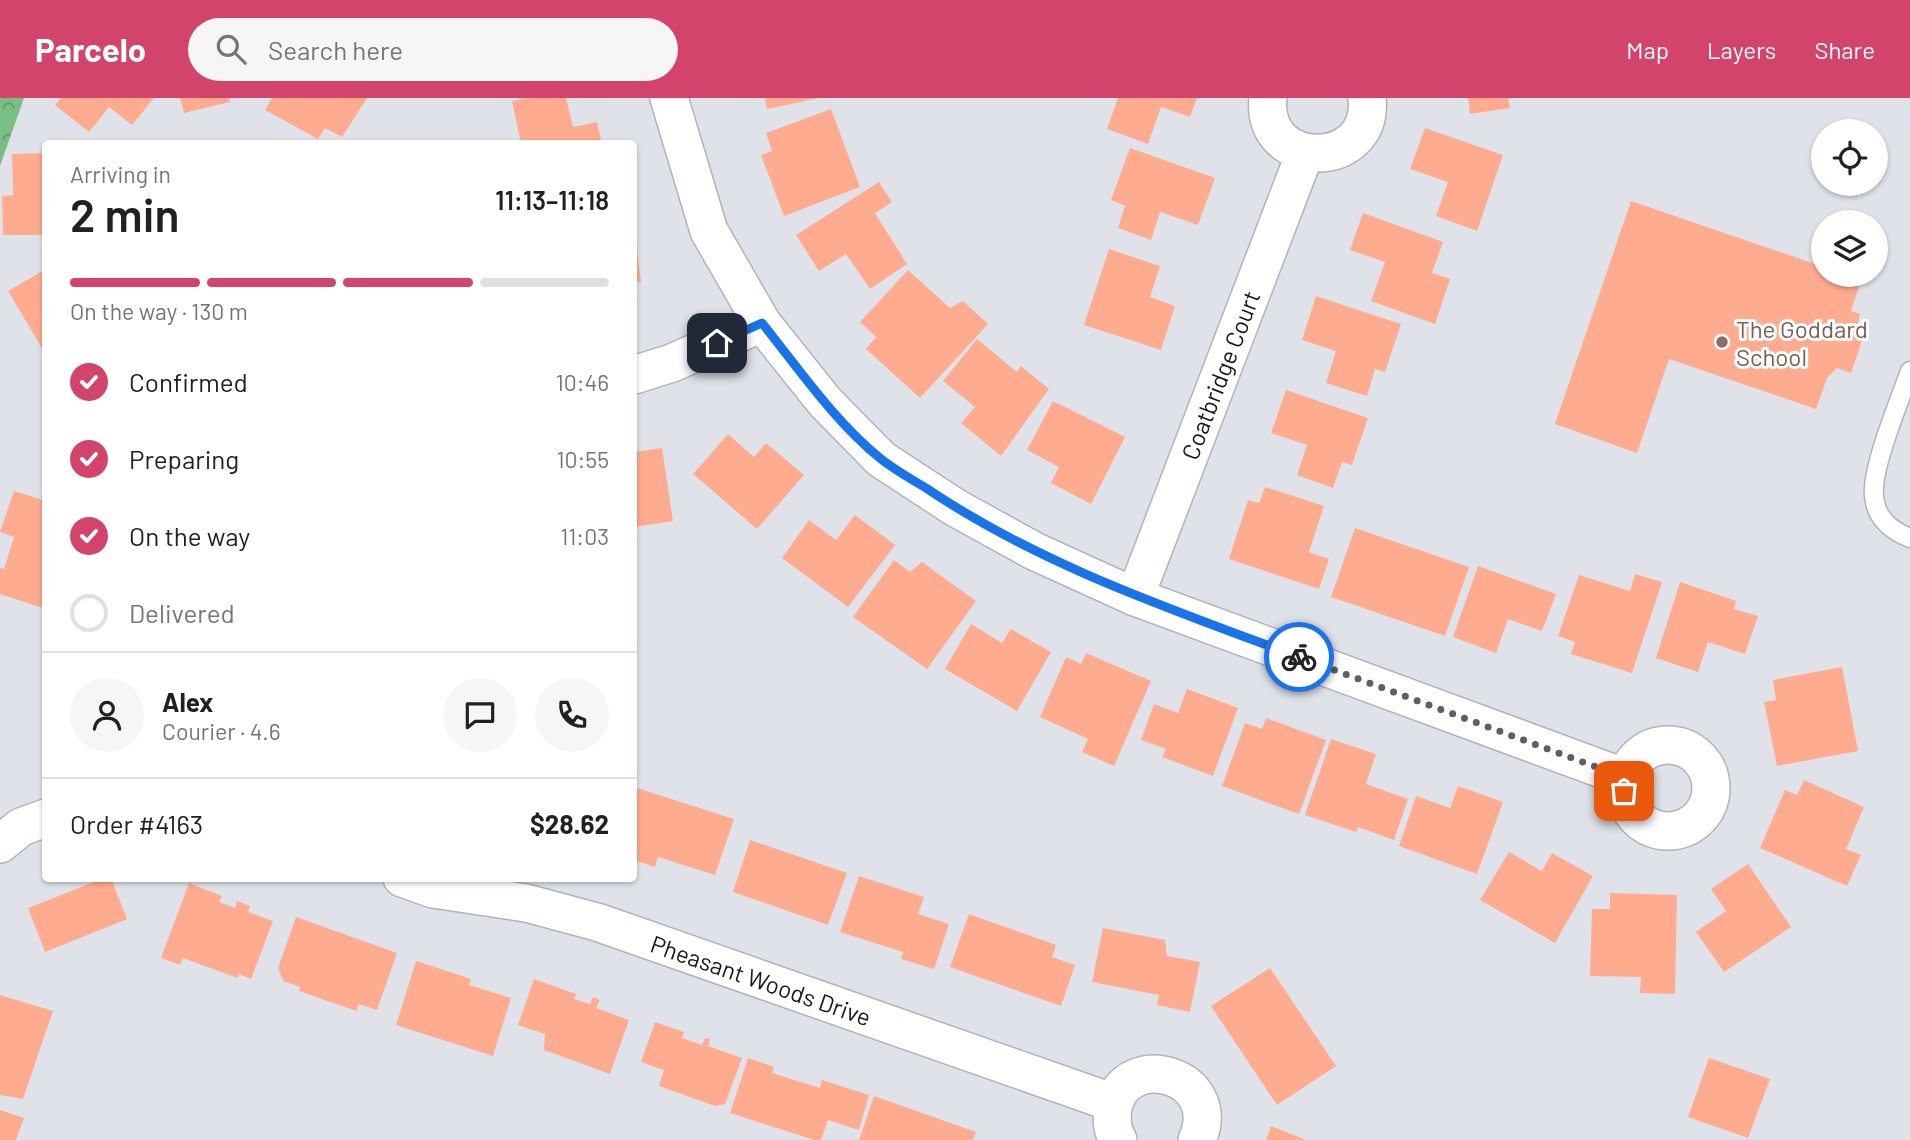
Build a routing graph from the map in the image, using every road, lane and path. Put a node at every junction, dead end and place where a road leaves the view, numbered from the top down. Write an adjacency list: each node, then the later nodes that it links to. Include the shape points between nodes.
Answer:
1 (669, 98): 5 (street, via 709,231)
2 (1268, 98): 4 (street, via 1271,124 1281,139)
3 (1367, 98): 4 (street, via 1366,119 1354,140 1323,154)
4 (1305, 153): 9 (street, Coatbridge Court)
5 (762, 323): 7 (street); 9 (street, via 825,401 881,459 1011,539)
6 (1910, 371): 8 (lane, via 1877,471 1874,495 1881,519)
7 (637, 374)
8 (1910, 538)
9 (1135, 597): 10 (street)
10 (1626, 778)
11 (42, 819): 12 (street, via 21,827)
12 (0, 844)
13 (413, 882): 14 (street, Pheasant Woods Drive, via 526,902 597,922)
14 (1114, 1103): 15 (street, via 1111,1119); 16 (street, via 1137,1078 1167,1075 1182,1081 1199,1101 1202,1116)
15 (1118, 1140)
16 (1197, 1140)

